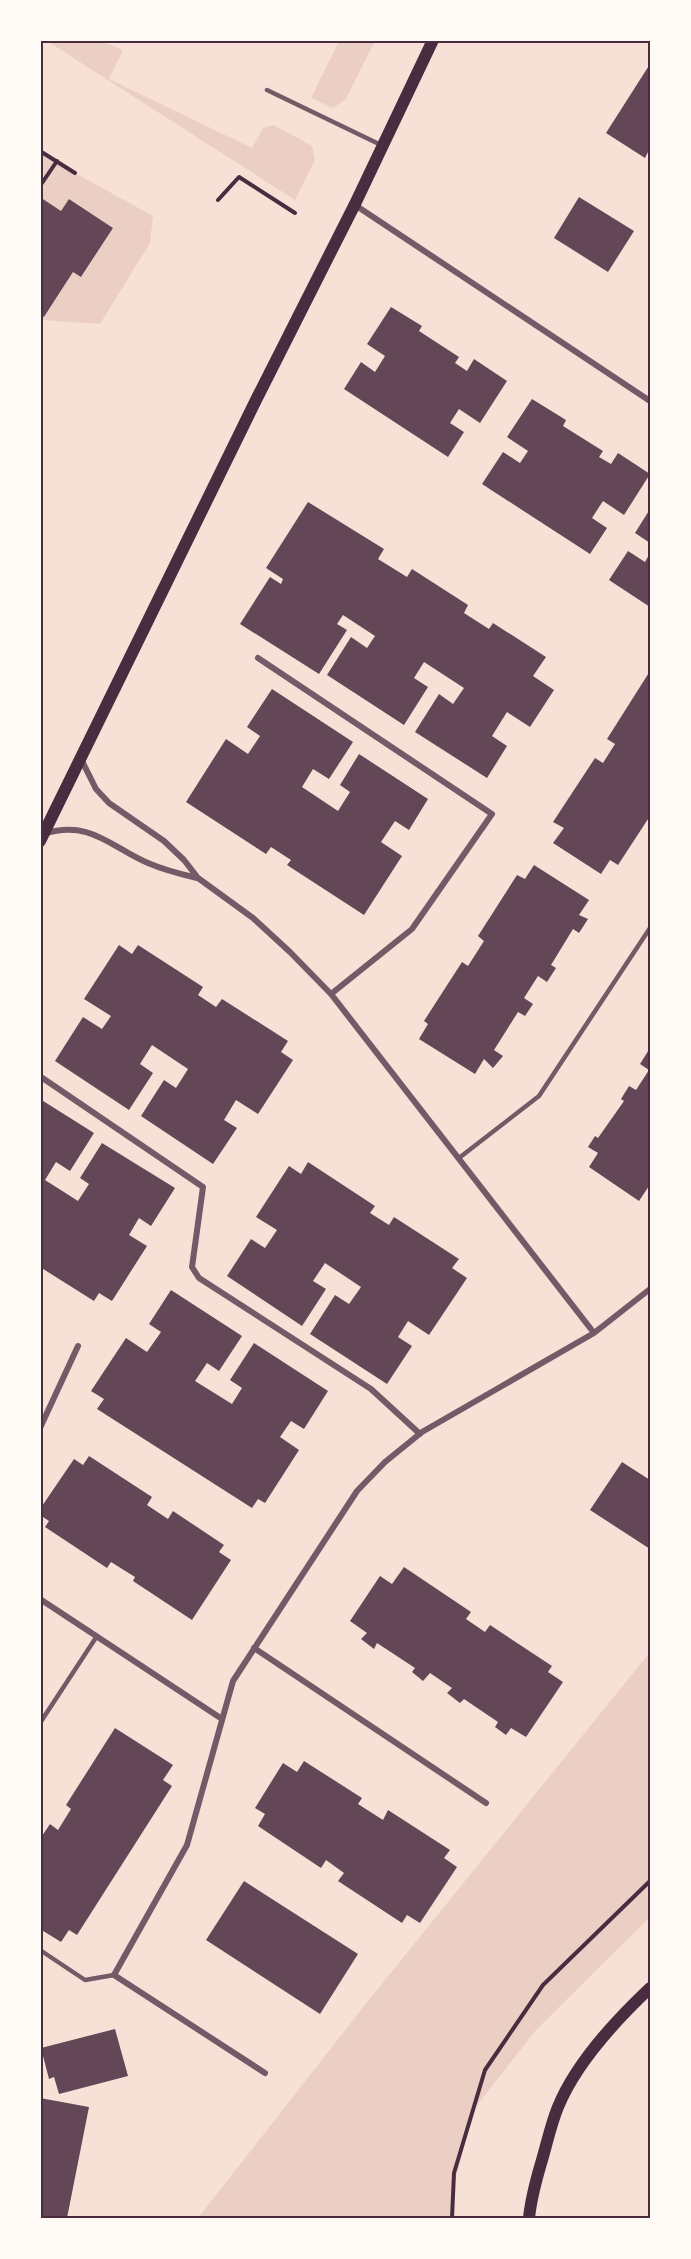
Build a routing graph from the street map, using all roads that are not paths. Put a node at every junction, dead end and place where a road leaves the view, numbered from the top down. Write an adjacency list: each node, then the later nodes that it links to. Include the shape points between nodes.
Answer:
1 (433, 40): 3 (main road)
2 (267, 90): 3 (lane)
3 (381, 145): 4 (main road)
4 (355, 204): 5 (street); 7 (main road)
5 (651, 401)
6 (258, 658): 11 (street, via 492,814 412,929)
7 (80, 758): 8 (main road); 9 (street, via 92,783 109,803 164,841)
8 (42, 838): 9 (street, via 67,830 85,832 164,870)
9 (198, 878): 11 (street, via 253,918)
10 (651, 928): 13 (lane, via 539,1096)
11 (331, 994): 13 (street)
12 (41, 1077): 18 (street, via 202,1187 192,1267 199,1278 371,1389)
13 (459, 1158): 15 (street)
14 (651, 1289): 15 (street)
15 (594, 1333): 18 (street)
16 (78, 1346): 17 (street)
17 (40, 1428)
18 (420, 1434): 21 (street, via 357,1491)
19 (40, 1599): 20 (street)
20 (97, 1636): 22 (street); 23 (lane)
21 (254, 1648): 22 (street, via 233,1681); 24 (street)
22 (222, 1719): 26 (street, via 187,1845)
23 (40, 1723)
24 (486, 1803)
25 (40, 1950): 26 (lane, via 85,1980)
26 (114, 1975): 28 (street)
27 (651, 1988): 29 (main road, via 626,2010 569,2084 547,2142 531,2199)
28 (265, 2073)
29 (530, 2218)

